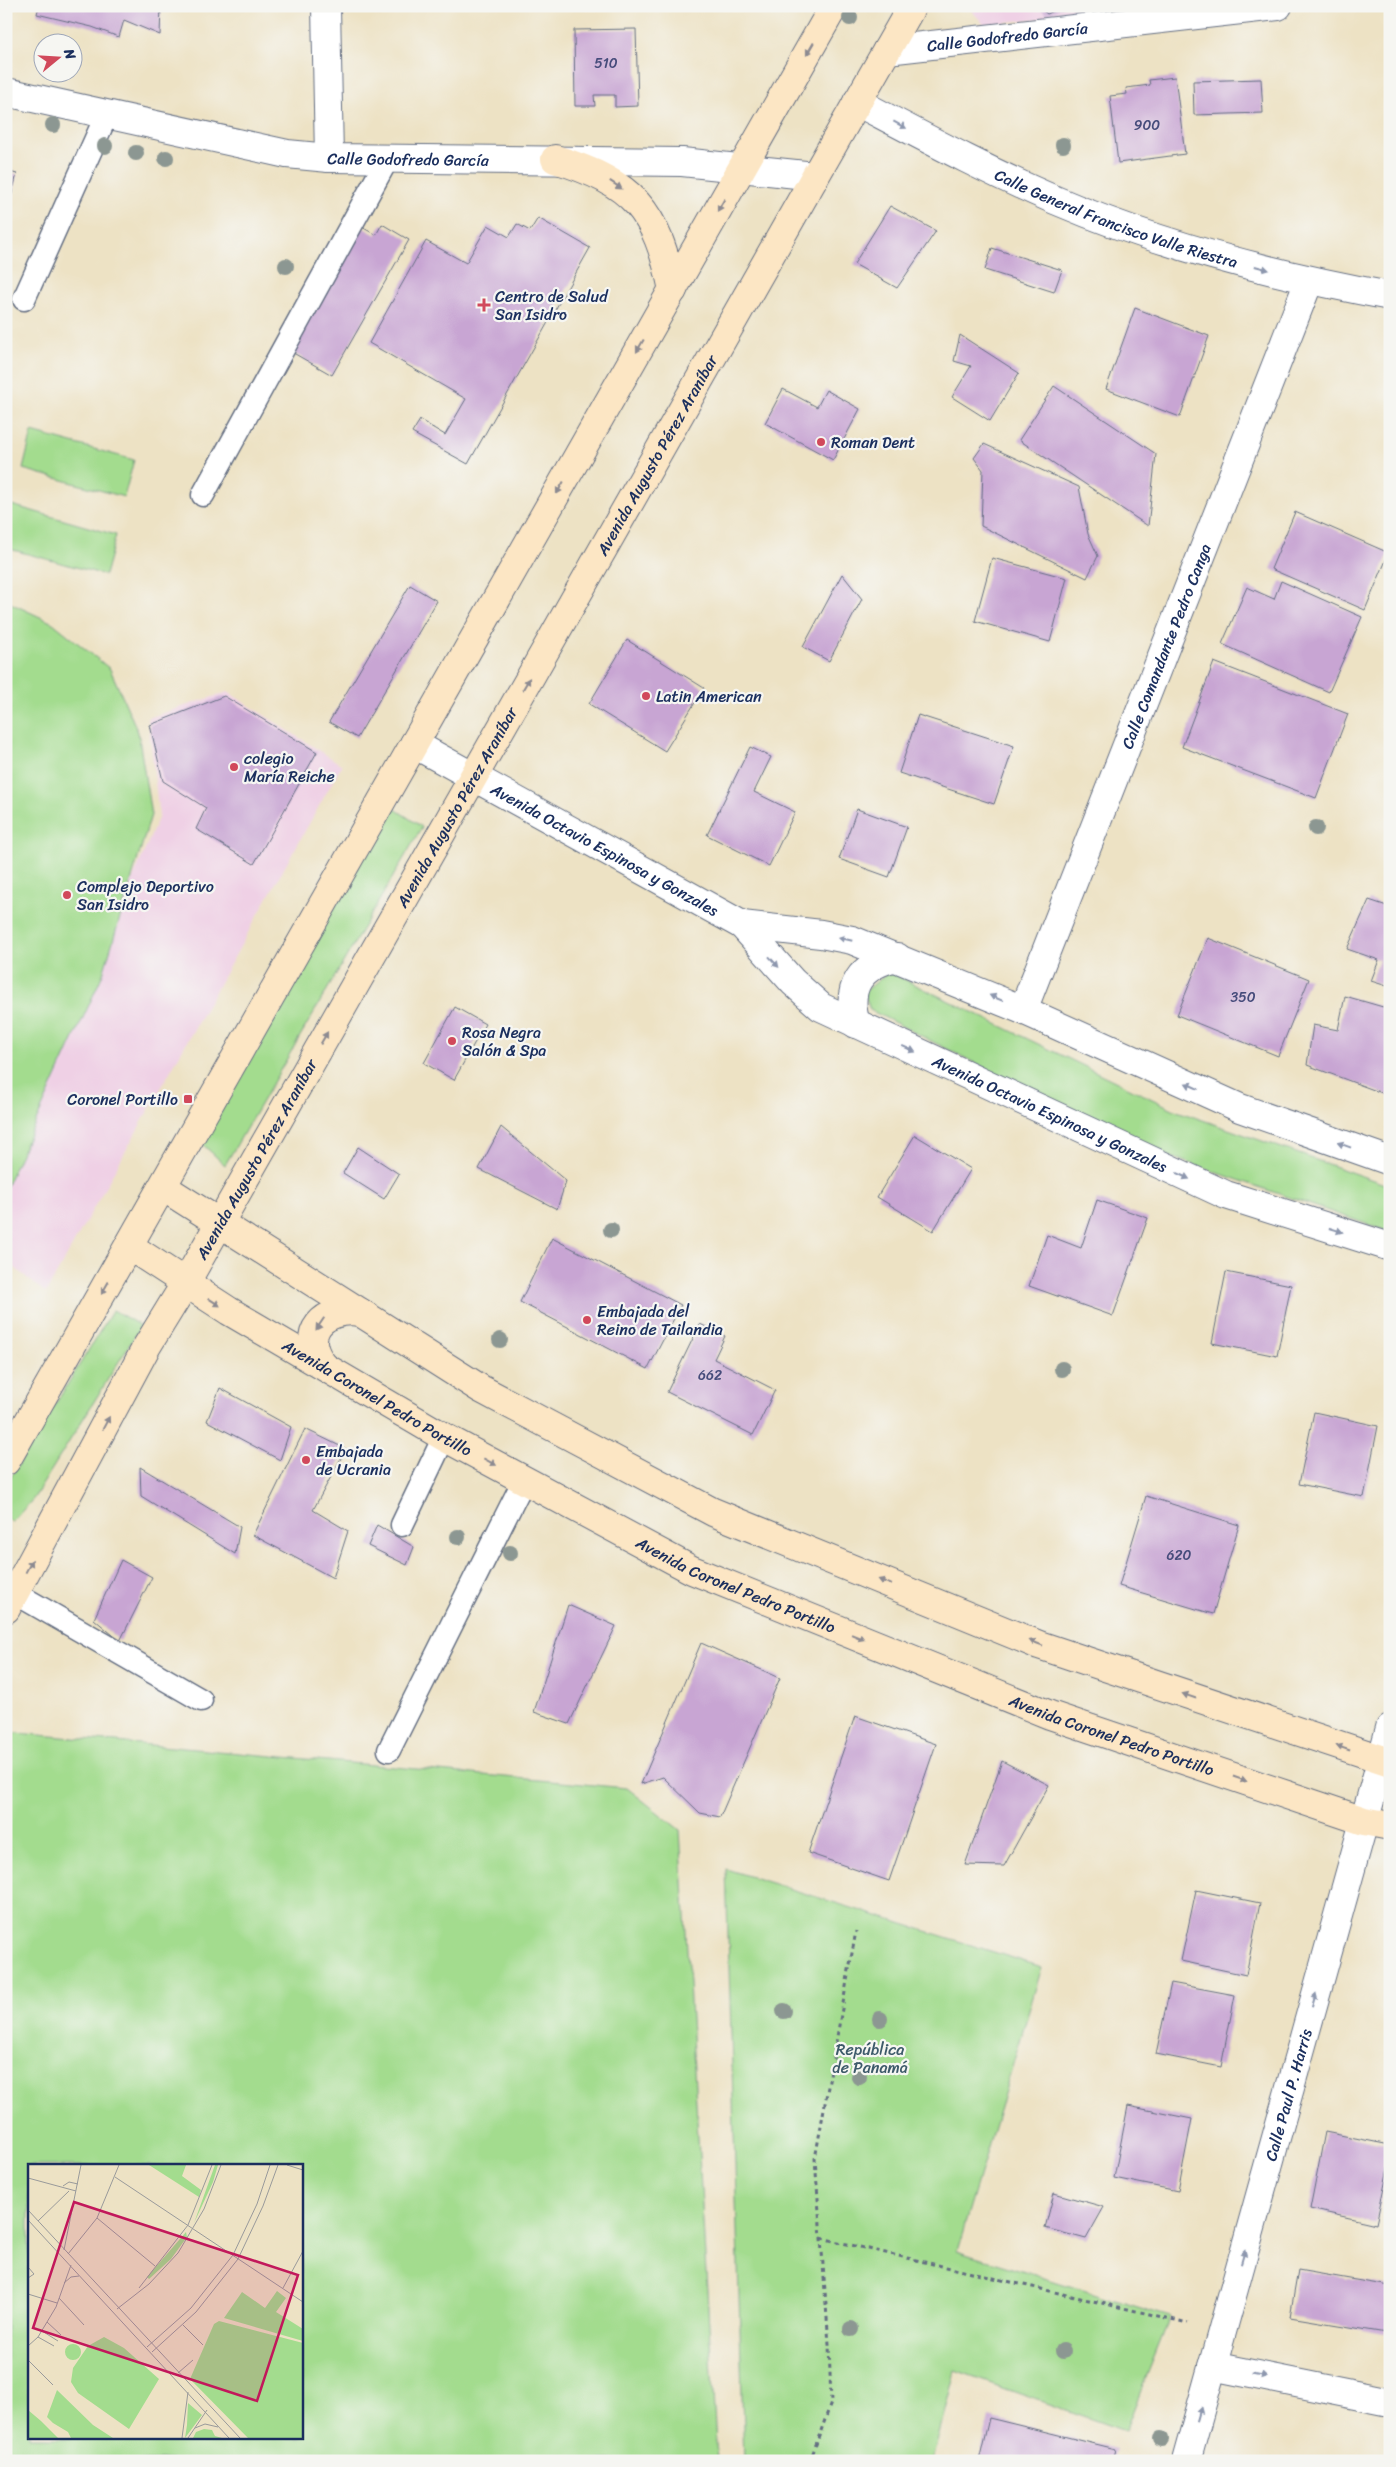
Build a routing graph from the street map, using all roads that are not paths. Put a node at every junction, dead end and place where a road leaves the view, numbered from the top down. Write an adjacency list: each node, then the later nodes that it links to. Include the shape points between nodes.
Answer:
1 (326, 6): 9 (street)
2 (834, 6): 12 (main road, one-way to 12)
3 (912, 6): 5 (main road, Avenida Augusto Pérez Araníbar)
4 (1278, 6): 5 (street, Calle Godofredo García)
5 (887, 50): 7 (main road, Avenida Augusto Pérez Araníbar)
6 (6, 92): 8 (street, Calle Godofredo García)
7 (857, 102): 13 (main road, Avenida Augusto Pérez Araníbar); 14 (street, Calle General Francisco Valle Riestra, one-way to 14, via 974,163 1056,200 1149,235)
8 (107, 114): 9 (street, Calle Godofredo García, via 287,154); 17 (lane)
9 (329, 158): 10 (street, Calle Godofredo García)
10 (388, 158): 11 (street, Calle Godofredo García); 18 (lane)
11 (555, 159): 12 (street, Calle Godofredo García, via 682,162); 15 (main road, one-way to 15, via 600,175 638,204 660,240)
12 (742, 169): 13 (street, Calle Godofredo García); 15 (main road, one-way to 15)
13 (815, 176): 20 (main road, Avenida Augusto Pérez Araníbar, one-way to 13)
14 (1309, 281): 16 (street, Calle General Francisco Valle Riestra); 23 (street, Calle Comandante Pedro Canga)
15 (672, 290): 19 (main road, one-way to 19)
16 (1390, 296)
17 (24, 299)
18 (203, 495)
19 (414, 744): 20 (street, Avenida Octavio Espinosa y Gonzales); 26 (main road)
20 (473, 776): 21 (street, Avenida Octavio Espinosa y Gonzales); 27 (main road, Avenida Augusto Pérez Araníbar, one-way to 20)
21 (742, 926): 22 (street, Avenida Octavio Espinosa y Gonzales, one-way to 21, via 852,940); 24 (street, Avenida Octavio Espinosa y Gonzales, one-way to 24, via 793,982 821,1007)
22 (897, 957): 23 (street, Avenida Octavio Espinosa y Gonzales, one-way to 22); 24 (street, via 878,961 864,972 854,988 851,1006)
23 (1023, 1010): 25 (street, Avenida Octavio Espinosa y Gonzales, one-way to 23, via 1240,1108)
24 (856, 1024): 29 (street, Avenida Octavio Espinosa y Gonzales, one-way to 29, via 1226,1195)
25 (1390, 1161)
26 (162, 1186): 27 (main road); 28 (main road)
27 (218, 1224): 30 (main road, Avenida Augusto Pérez Araníbar); 31 (main road)
28 (129, 1246): 30 (main road, Avenida Coronel Pedro Portillo); 34 (main road, one-way to 34)
29 (1390, 1247)
30 (185, 1284): 32 (main road, Avenida Coronel Pedro Portillo, one-way to 32); 37 (main road, Avenida Augusto Pérez Araníbar, one-way to 30, via 147,1346)
31 (360, 1312): 32 (main road, one-way to 32, via 338,1311 321,1321 313,1340); 41 (main road, one-way to 31, via 1039,1645 713,1512 481,1389)
32 (323, 1366): 33 (main road, Avenida Coronel Pedro Portillo)
33 (444, 1437): 35 (main road, Avenida Coronel Pedro Portillo, one-way to 35); 36 (lane)
34 (6, 1461)
35 (524, 1480): 40 (lane); 42 (main road, Avenida Coronel Pedro Portillo, one-way to 42, via 692,1570 1050,1715)
36 (402, 1525)
37 (11, 1601): 38 (lane)
38 (201, 1700)
39 (1390, 1728): 41 (street, Calle Paul P. Harris)
40 (389, 1750)
41 (1385, 1761): 42 (street, Calle Paul P. Harris)
42 (1377, 1823): 43 (street, Calle Paul P. Harris, one-way to 42)
43 (1212, 2366): 44 (street, one-way to 44); 45 (street, Calle Paul P. Harris, one-way to 43)
44 (1390, 2402)
45 (1186, 2461)

